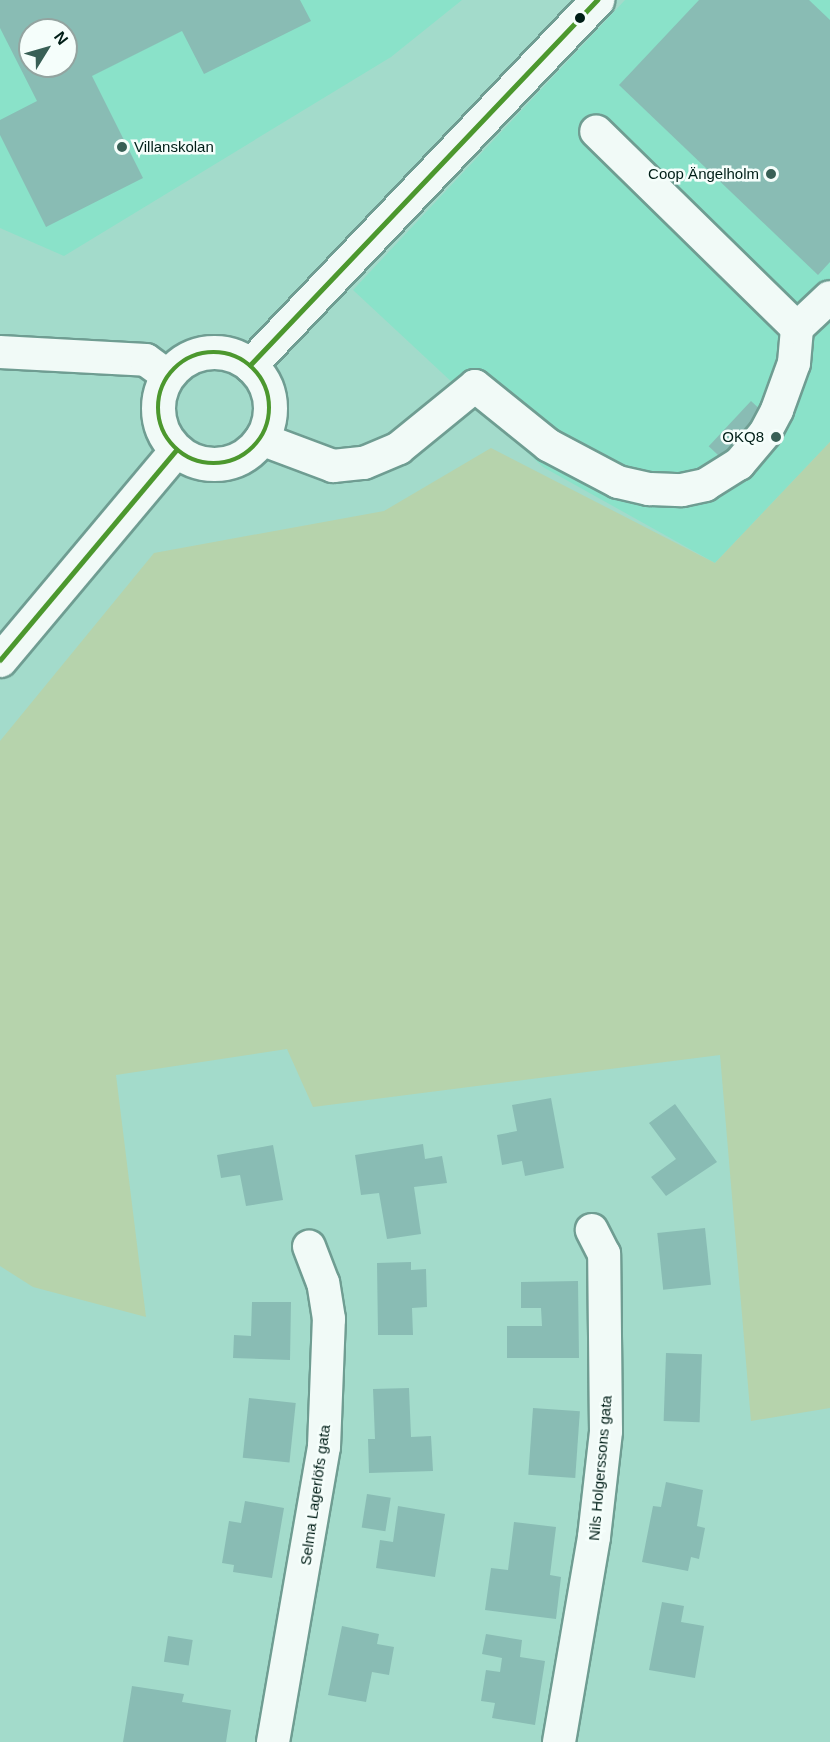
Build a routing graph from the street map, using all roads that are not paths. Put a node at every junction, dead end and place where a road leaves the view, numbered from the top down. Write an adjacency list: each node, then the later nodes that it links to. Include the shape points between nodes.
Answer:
1 (597, 0): 6 (main road)
2 (596, 131): 4 (street)
3 (830, 297): 4 (street)
4 (797, 327): 8 (street, via 794,363 765,433 722,477 694,487 649,489 589,469 520,426 475,386 399,448 364,463 333,466)
5 (0, 352): 7 (street, via 146,360)
6 (250, 365): 7 (main road, via 234,356 207,353 181,363); 8 (main road, via 263,381 270,400 269,421)
7 (168, 376): 9 (main road, via 159,394 158,415 164,434)
8 (261, 439): 9 (main road, via 239,458 211,465)
9 (176, 450): 10 (main road)
10 (0, 660)
11 (592, 1230): 14 (street, Nils Holgerssons gata, via 604,1254 606,1431 594,1537)
12 (309, 1247): 13 (street, Selma Lagerlöfs gata, via 323,1283 328,1319 324,1447)
13 (273, 1742)
14 (559, 1742)

